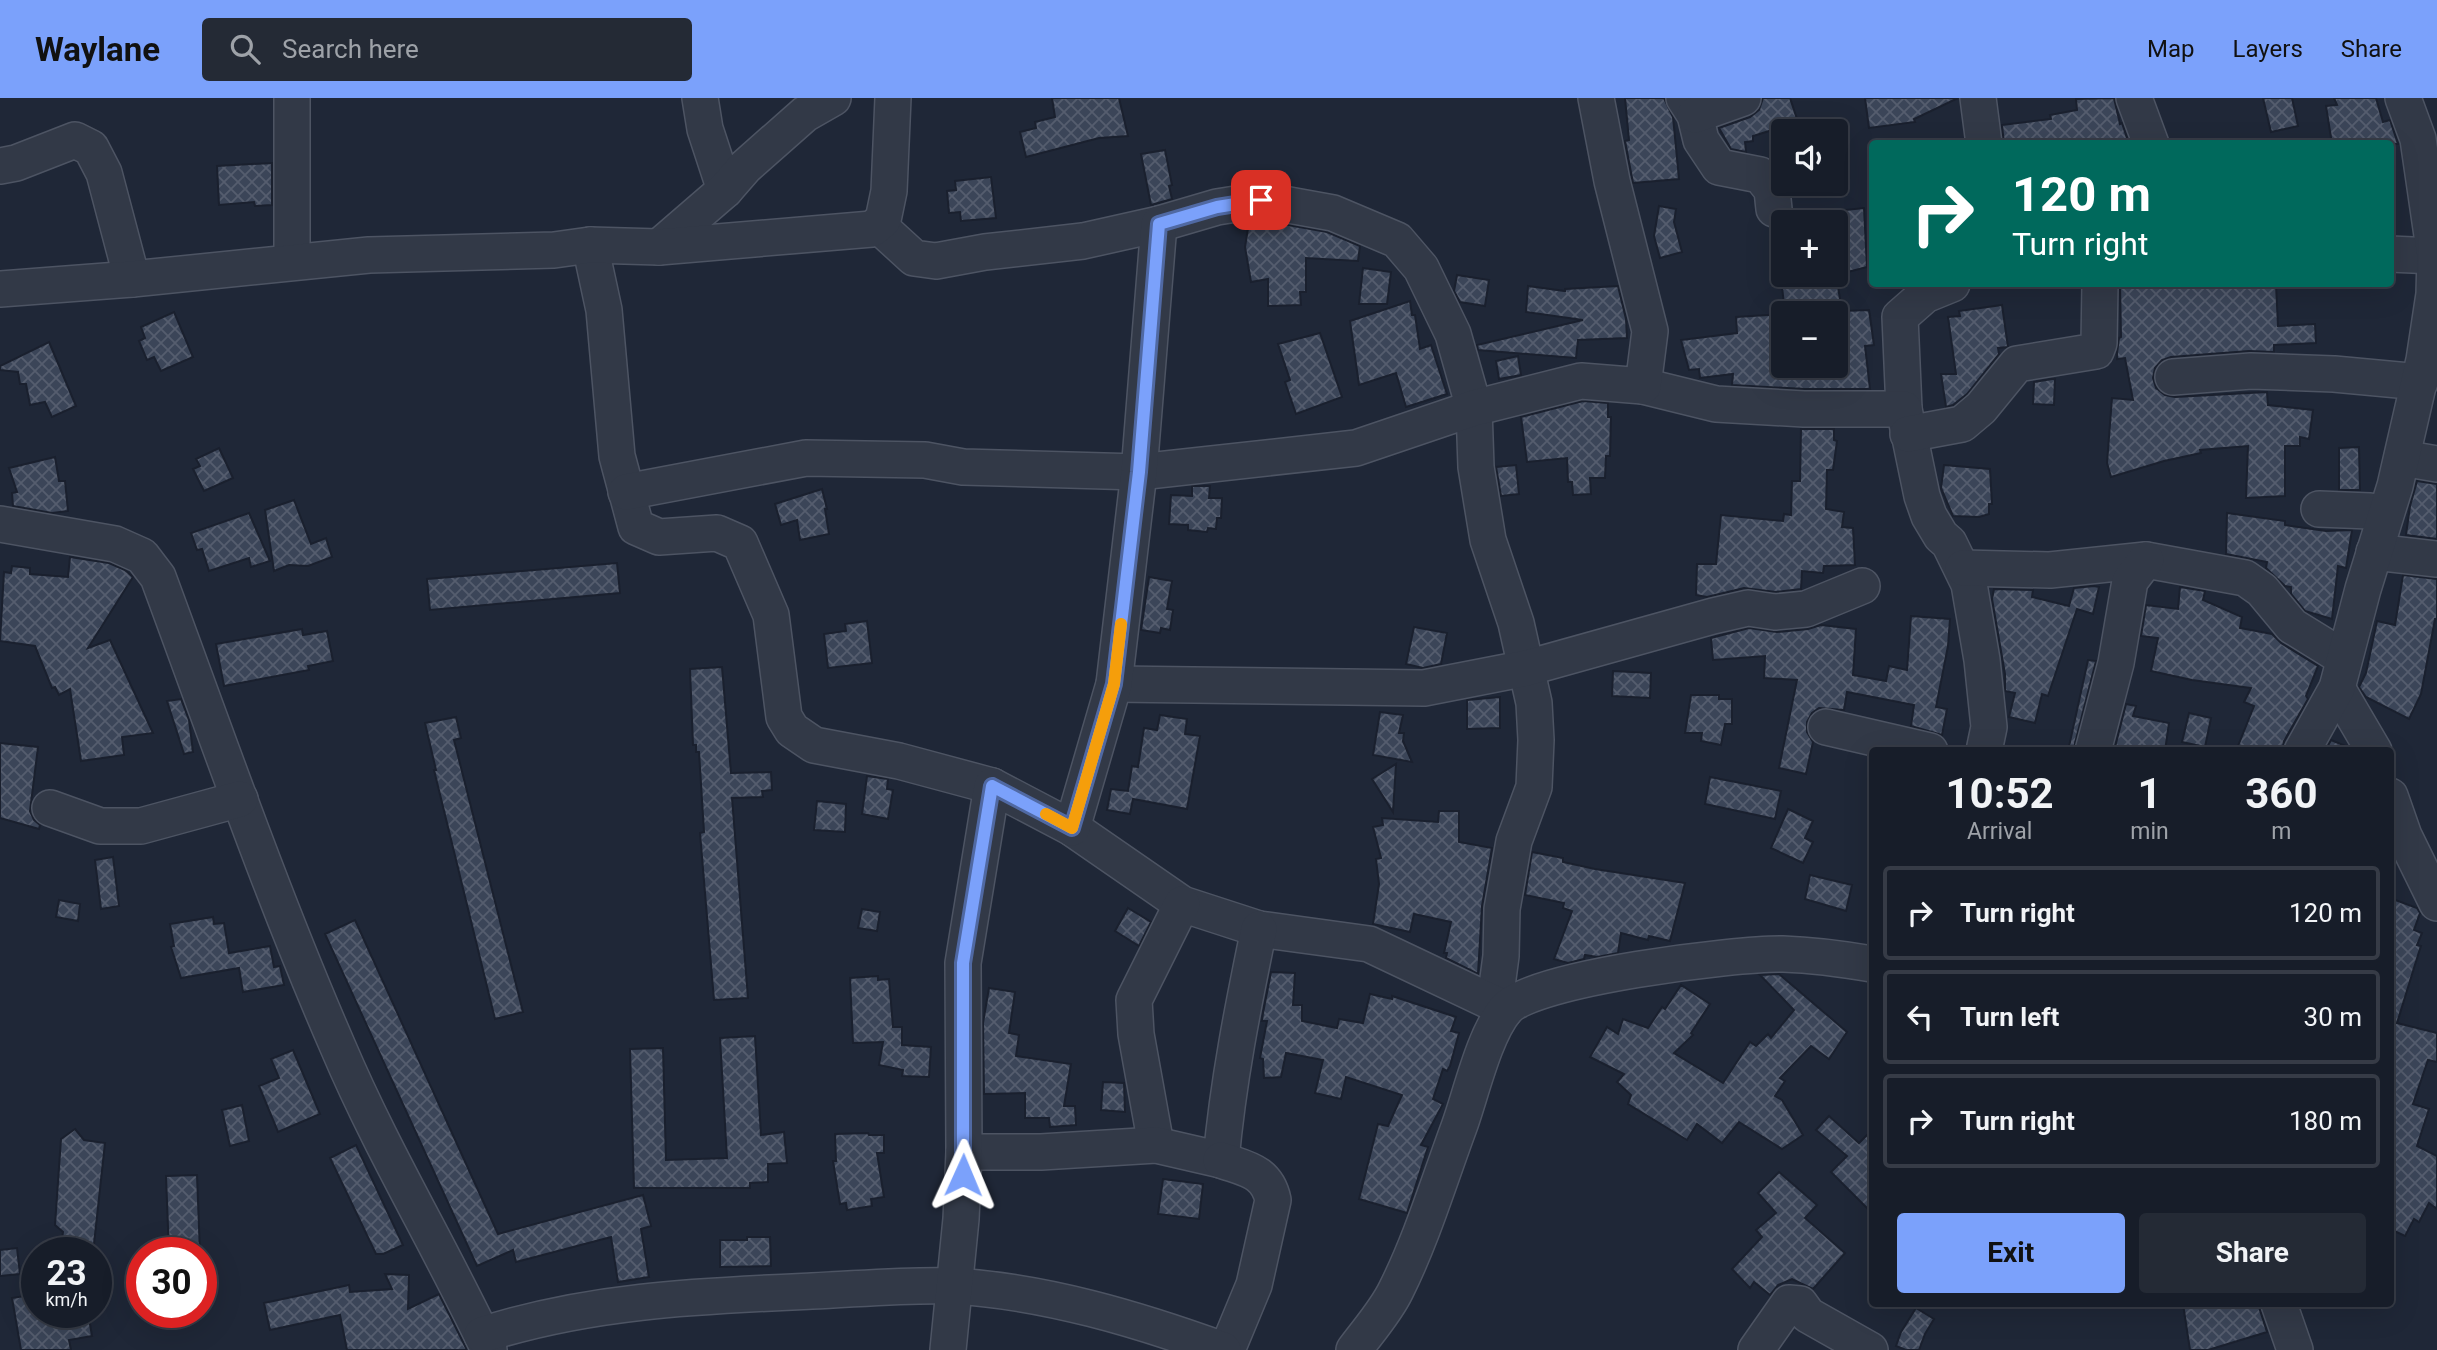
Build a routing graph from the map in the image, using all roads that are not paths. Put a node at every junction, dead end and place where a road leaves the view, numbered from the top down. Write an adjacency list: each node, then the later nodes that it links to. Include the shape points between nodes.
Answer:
1 (292, 98): 22 (street)
2 (701, 98): 14 (street, via 705,129)
3 (833, 98): 14 (street, via 805,114)
4 (893, 98): 17 (street, via 889,191)
5 (1596, 98): 29 (street, via 1650,331)
6 (1743, 98): 10 (street)
7 (1978, 98): 11 (street)
8 (2134, 98): 12 (street)
9 (2403, 98): 21 (street, via 2418,139)
10 (1689, 106): 15 (street, via 1701,140 1719,167 1760,175 1772,190)
11 (1983, 140)
12 (2150, 140)
13 (0, 166): 23 (street, via 75,140 91,148 104,173)
14 (725, 190): 19 (street)
15 (1774, 209)
16 (1159, 224): 17 (street, via 1083,241 936,261 915,258); 30 (street, via 1261,200 1333,213 1397,240 1421,268 1453,334); 34 (street)
17 (879, 226): 19 (street)
18 (590, 245): 19 (street); 22 (street); 35 (street, via 604,310 617,456)
19 (659, 247)
20 (2394, 254): 21 (street)
21 (2435, 256): 28 (street)
22 (292, 262): 23 (street)
23 (132, 279): 26 (street)
24 (1945, 287): 31 (street, via 1925,295 1899,317)
25 (2100, 287): 31 (street, via 2096,351 2017,364 1962,424)
26 (0, 289)
27 (2174, 377): 28 (street, via 2251,371)
28 (2420, 382): 32 (street)
29 (1643, 386): 30 (street, via 1581,381); 31 (street, via 1716,404)
30 (1474, 408): 34 (street, via 1356,449); 44 (street, via 1476,467 1488,540)
31 (1906, 421): 42 (street, via 1922,496)
32 (2402, 458): 33 (street); 37 (street)
33 (2437, 464)
34 (1139, 472): 35 (street, via 806,458); 46 (street)
35 (625, 492): 53 (street, via 636,527 659,537 717,533 740,543 771,615 784,718 792,730 814,745 900,761)
36 (2319, 509): 37 (street)
37 (2385, 516): 39 (street)
38 (0, 524): 54 (street, via 115,544 142,556 158,577)
39 (2374, 552): 40 (street); 45 (street)
40 (2437, 559)
41 (2146, 560): 42 (street, via 2050,570); 45 (street, via 2245,578); 50 (street, via 2130,581 2116,663)
42 (1963, 568): 49 (street, via 1982,660 1989,727)
43 (1862, 586): 44 (street, via 1805,609 1775,612 1748,608 1713,615)
44 (1527, 668): 46 (street, via 1424,688); 64 (street, via 1534,703 1534,787 1514,841 1502,909 1497,986)
45 (2341, 673): 51 (street); 52 (street)
46 (1114, 684): 57 (street)
47 (1826, 727): 48 (street)
48 (1913, 747)
49 (1985, 747)
50 (2094, 747)
51 (2304, 747)
52 (2372, 747)
53 (992, 786): 57 (street); 66 (street, via 963,963)
54 (240, 799): 55 (street, via 141,826 100,826); 70 (street, via 338,1049)
55 (50, 808)
56 (2394, 825): 59 (street)
57 (1072, 828): 61 (street)
58 (2437, 844): 59 (street)
59 (2397, 847): 60 (street)
60 (2437, 903)
61 (1182, 904): 62 (street); 65 (street, via 1134,1000)
62 (1259, 929): 64 (street, via 1369,944); 67 (street, via 1235,1048)
63 (1869, 964): 64 (street, via 1784,954 1718,957 1570,984 1529,995)
64 (1506, 1009): 73 (street, via 1483,1054 1395,1292)
65 (1156, 1145): 66 (street); 67 (street)
66 (964, 1152): 68 (street)
67 (1221, 1160): 72 (street, via 1265,1180 1273,1200 1254,1285)
68 (954, 1286): 70 (street, via 686,1296 610,1305 550,1316); 71 (street); 72 (street, via 1031,1296 1135,1320)
69 (2280, 1307): 76 (street)
70 (486, 1343)
71 (948, 1350)
72 (1225, 1350)
73 (1354, 1350)
74 (1756, 1350): 75 (street, via 1789,1303 1800,1304 1808,1315)
75 (1870, 1350)
76 (2295, 1350)

